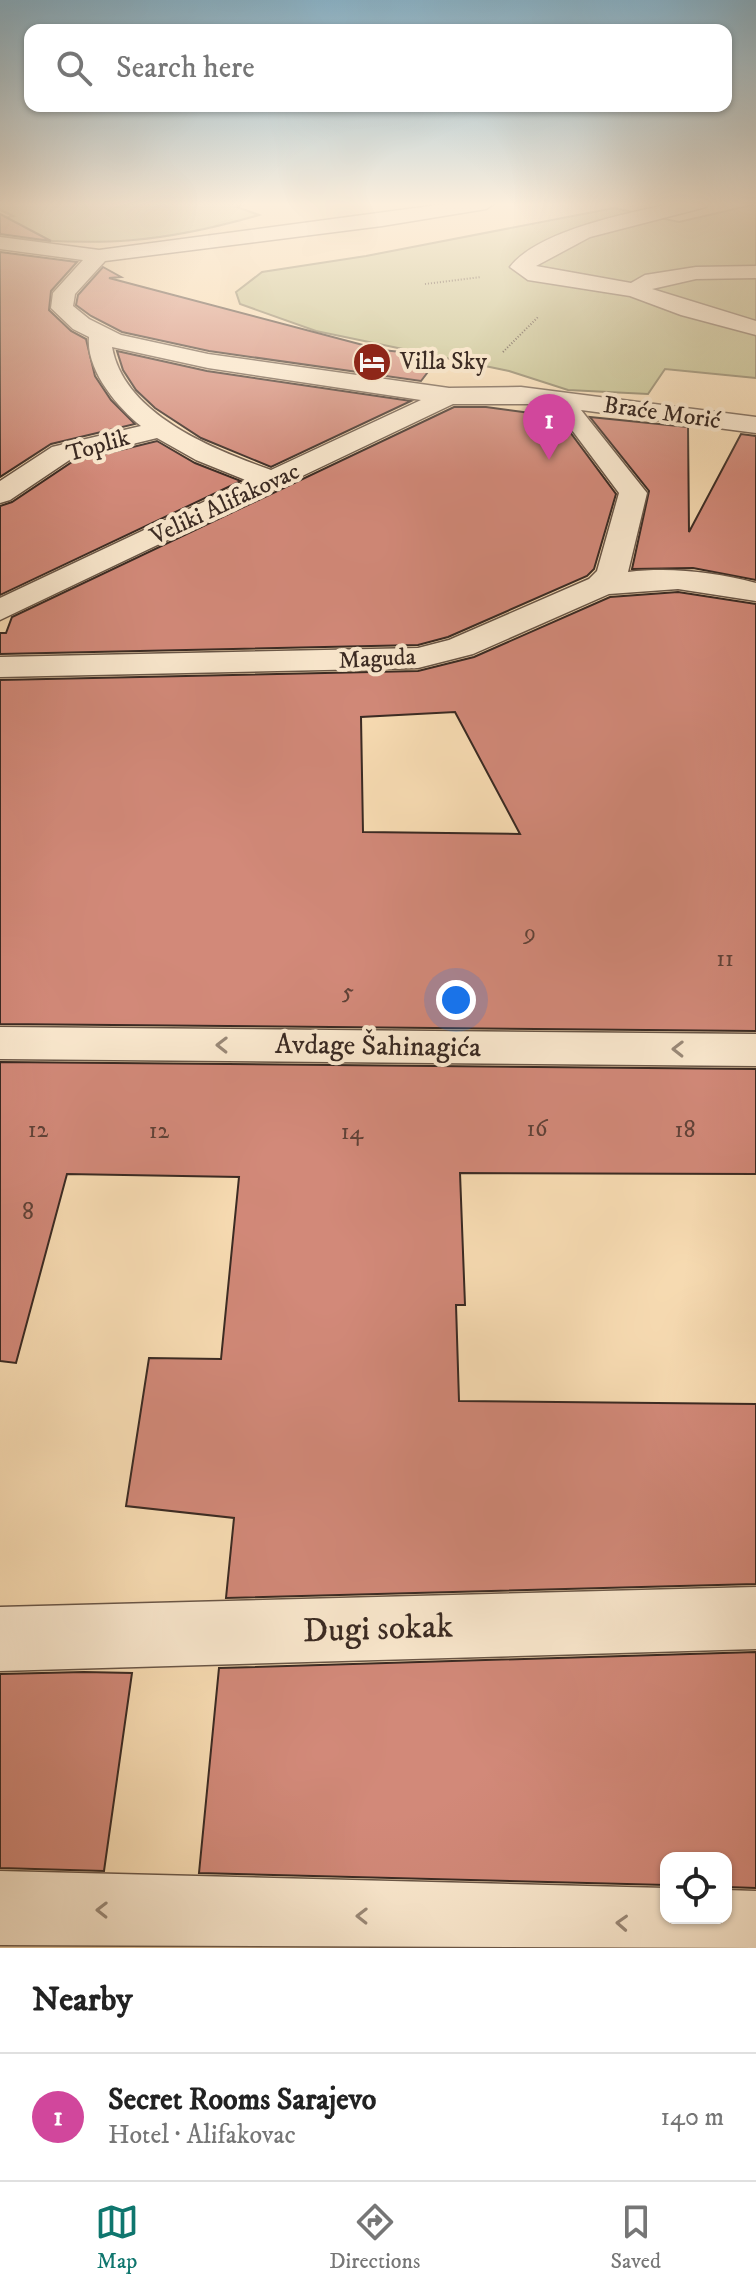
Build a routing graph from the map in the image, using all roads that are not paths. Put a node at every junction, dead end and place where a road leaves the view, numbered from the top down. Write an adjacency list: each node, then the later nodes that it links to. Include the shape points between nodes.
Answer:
1 (64, 294): 4 (street, via 62,308)
2 (645, 294): 3 (street)
3 (756, 328)
4 (101, 334): 6 (street, via 208,361); 8 (street, Toplik, via 98,351 113,378 128,402)
5 (521, 395): 6 (street); 7 (street, Braće Morić); 11 (street, via 575,417 633,493 612,573)
6 (449, 396): 9 (street, Veliki Alifakovac)
7 (756, 425)
8 (159, 430): 9 (street, Toplik, via 210,457); 10 (street, Toplik, via 62,453)
9 (274, 481): 13 (street, Veliki Alifakovac)
10 (0, 494)
11 (600, 586): 12 (street, Maguda, via 654,579); 14 (street, Maguda, via 461,647 418,658)
12 (750, 589)
13 (1, 609)
14 (0, 667)
15 (0, 1043): 16 (street, Avdage Šahinagića, one-way to 15)
16 (756, 1050)
17 (756, 1618): 18 (street, Dugi sokak)
18 (0, 1639)
19 (0, 1908): 20 (street, one-way to 19)
20 (756, 1929)

